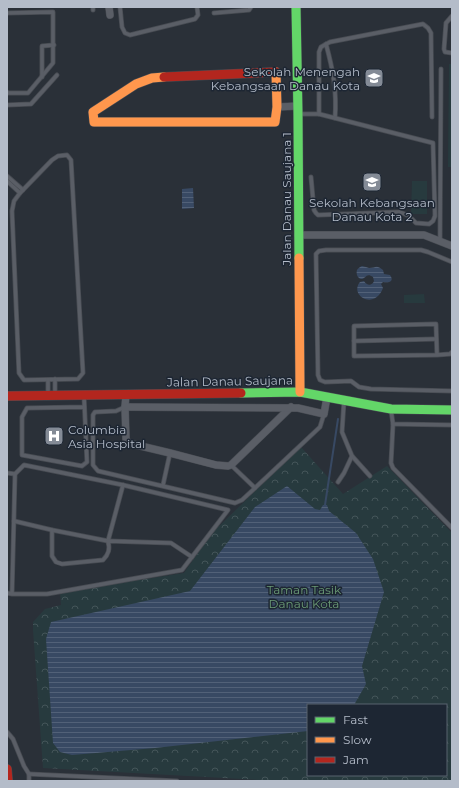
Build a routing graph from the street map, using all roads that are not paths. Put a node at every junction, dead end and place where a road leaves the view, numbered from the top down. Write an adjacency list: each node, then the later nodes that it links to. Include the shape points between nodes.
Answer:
1 (109, 7): 8 (street)
2 (120, 7): 3 (lane, via 122,27 125,33 130,35 195,19 198,15)
3 (197, 7)
4 (251, 7): 7 (lane, via 249,10)
5 (296, 7): 21 (street, Jalan Danau Saujana 1)
6 (7, 13): 11 (lane, via 53,12)
7 (214, 13)
8 (110, 15)
9 (452, 16): 12 (lane, via 446,22 444,49 445,52)
10 (326, 44): 22 (lane, via 423,24 431,33 433,115); 23 (lane, via 321,47 320,52); 24 (lane, via 335,79)
11 (54, 45): 14 (lane, via 53,63); 16 (lane, via 42,46)
12 (452, 53)
13 (441, 70): 22 (lane)
14 (45, 73): 16 (lane); 17 (lane)
15 (57, 75): 17 (lane)
16 (42, 77): 18 (lane, via 28,93)
17 (53, 79): 19 (lane, via 31,104)
18 (7, 92)
19 (7, 105)
20 (277, 107): 20 (street, via 275,122 94,122 94,112 136,84 152,78 276,72); 21 (street)
21 (298, 110): 23 (lane); 29 (street, Jalan Danau Saujana 1)
22 (441, 113): 30 (lane)
23 (319, 114): 24 (lane)
24 (336, 118): 26 (lane, via 433,143 433,221 429,224 416,223 400,212 318,215 314,210)
25 (7, 176): 28 (lane)
26 (311, 177)
27 (7, 181): 28 (lane)
28 (22, 191): 37 (lane, via 52,160 58,156 68,155 71,160 83,373 78,379); 38 (lane, via 14,201 12,211 19,374 24,380)
29 (298, 235): 30 (street, via 424,235); 40 (street, Jalan Danau Saujana 1)
30 (440, 241): 31 (street)
31 (452, 246)
32 (452, 262): 39 (lane, via 421,250 326,250 316,254 320,380 351,381 359,387 371,389)
33 (436, 339): 34 (lane); 34 (lane, via 436,324 354,326); 36 (lane)
34 (354, 341): 36 (lane, via 354,356)
35 (452, 352): 36 (lane)
36 (437, 355)
37 (55, 379): 38 (lane); 42 (lane)
38 (48, 380): 42 (lane)
39 (452, 391)
40 (300, 392): 41 (street, Jalan Danau Saujana); 44 (street, Jalan Danau Saujana)
41 (126, 394): 45 (street, Jalan Danau Saujana); 48 (street)
42 (52, 395): 43 (street, Jalan Danau Saujana); 45 (street, Jalan Danau Saujana)
43 (7, 396)
44 (327, 397): 46 (street, Jalan Danau Saujana); 52 (street)
45 (78, 400): 47 (lane); 47 (lane); 47 (lane, via 27,408 22,416 22,455 82,466 87,462)
46 (344, 400): 50 (street, Jalan Danau Saujana); 56 (lane, via 342,432)
47 (84, 407)
48 (125, 408): 49 (street); 55 (street, via 128,443); 63 (lane, via 95,412 93,415 93,465 98,471)
49 (291, 408): 52 (street); 57 (street)
50 (391, 409): 51 (street, Jalan Danau Saujana); 53 (lane)
51 (452, 410)
52 (324, 414): 64 (lane, via 320,427)
53 (393, 424): 54 (lane); 66 (lane, via 393,468)
54 (452, 425)
55 (170, 453): 57 (street, via 216,465); 63 (lane)
56 (352, 456): 60 (lane); 61 (lane)
57 (231, 465): 64 (lane)
58 (7, 473): 59 (lane)
59 (15, 474): 62 (lane, via 24,465); 65 (lane)
60 (370, 476)
61 (338, 482)
62 (123, 485): 68 (lane); 69 (lane, via 228,510)
63 (163, 486): 64 (lane, via 235,503)
64 (255, 488)
65 (14, 521): 67 (lane); 71 (lane)
66 (452, 528)
67 (52, 530): 68 (lane); 68 (lane, via 52,556 56,562 62,564 103,560 108,555)
68 (108, 541): 69 (lane, via 171,543)
69 (192, 556): 71 (lane, via 182,570 47,594)
70 (7, 592): 71 (lane)
71 (12, 594)
72 (7, 732): 74 (lane, via 13,739)
73 (7, 769): 75 (street)
74 (29, 774): 76 (lane); 77 (lane)
75 (8, 781)
76 (29, 781)
77 (176, 781)

